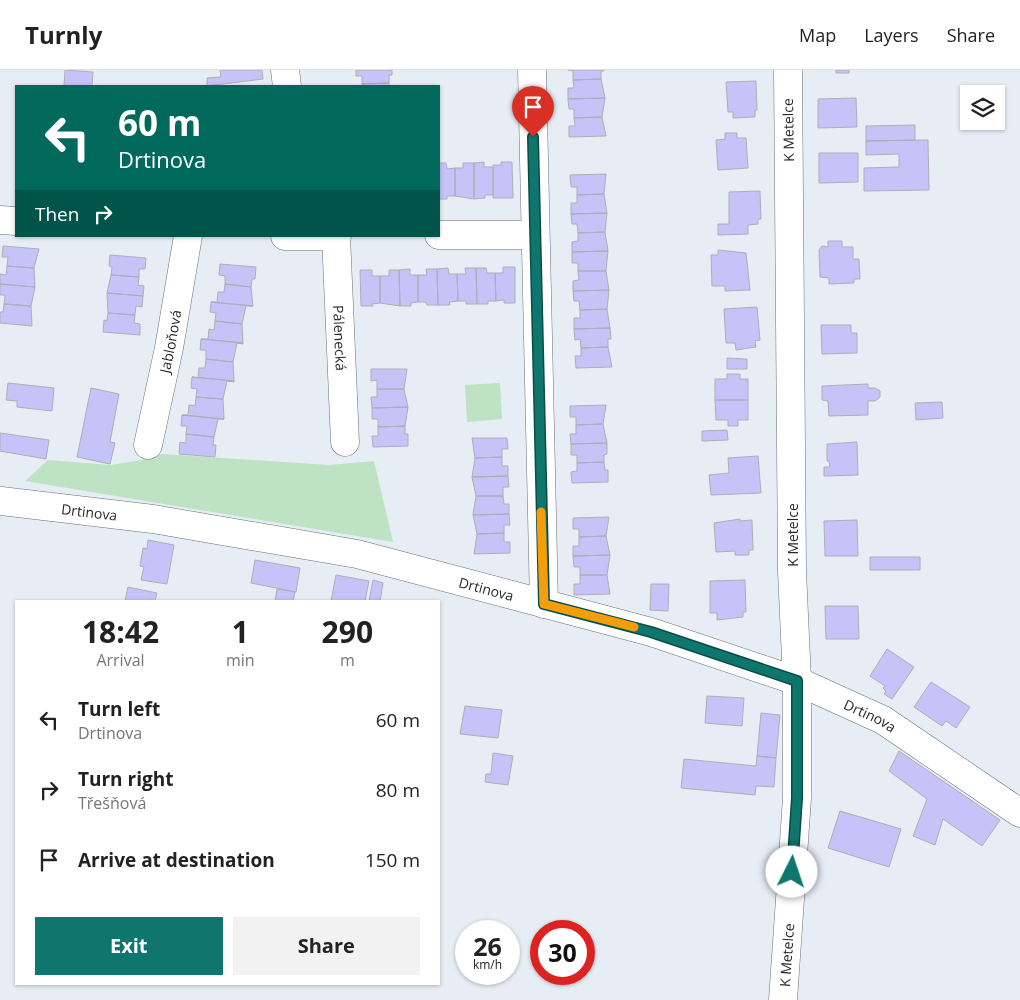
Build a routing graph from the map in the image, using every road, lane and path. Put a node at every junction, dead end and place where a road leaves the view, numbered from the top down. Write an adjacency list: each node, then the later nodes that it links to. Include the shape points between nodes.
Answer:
1 (285, 70): 4 (street)
2 (532, 70): 8 (street)
3 (788, 70): 15 (street, K Metelce, via 792,571)
4 (287, 85)
5 (0, 220): 6 (street)
6 (15, 221)
7 (440, 235): 8 (street)
8 (534, 235): 14 (street)
9 (188, 237): 12 (street, Jabloňová)
10 (337, 237): 11 (street, Pálenecká)
11 (346, 442)
12 (148, 445)
13 (1, 501): 14 (street, Drtinova, via 153,519 357,554)
14 (544, 604): 15 (street, Drtinova, via 651,632)
15 (797, 681): 16 (street, Drtinova, via 884,720); 17 (street, K Metelce, via 797,798)
16 (1020, 812)
17 (783, 1000)

